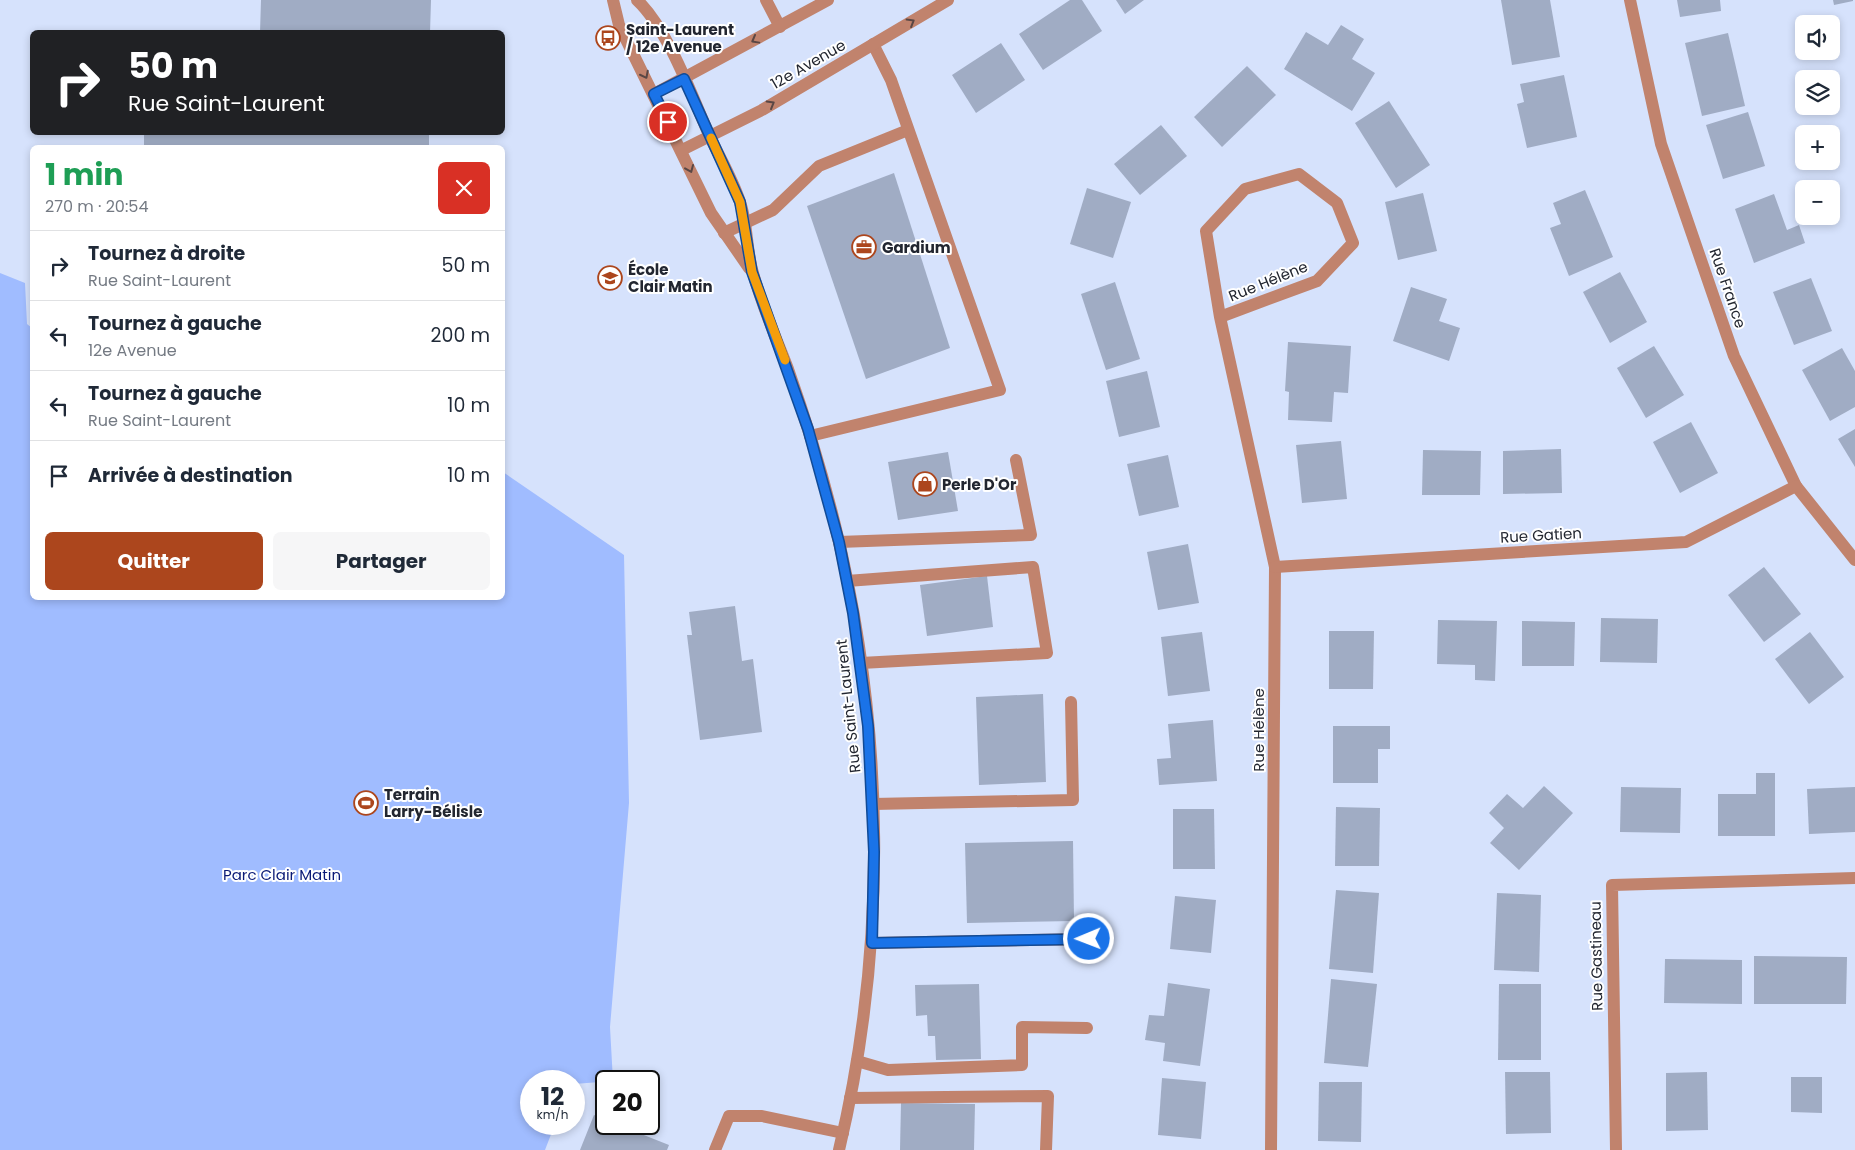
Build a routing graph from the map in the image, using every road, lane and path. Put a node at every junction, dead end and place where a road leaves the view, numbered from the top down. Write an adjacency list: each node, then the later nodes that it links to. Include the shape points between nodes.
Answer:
1 (613, 0): 10 (street, Rue Saint-Laurent, one-way to 10, via 619,25)
2 (637, 0): 9 (street, Rue Saint-Laurent, via 649,11)
3 (766, 0): 7 (street)
4 (828, 0): 7 (street)
5 (948, 0): 8 (street, 12e Avenue, one-way to 5)
6 (1630, 0): 20 (street, Rue France, via 1661,144 1734,356)
7 (780, 27): 9 (street, one-way to 9)
8 (873, 44): 11 (street, via 891,80); 12 (street, 12e Avenue, one-way to 8)
9 (684, 79): 10 (street); 12 (street, Rue Saint-Laurent)
10 (654, 94): 13 (street, Rue Saint-Laurent)
11 (908, 130): 14 (street, via 819,166 773,210); 18 (street, via 1000,390)
12 (711, 137): 13 (street, 12e Avenue); 14 (street, Rue Saint-Laurent, via 740,202)
13 (682, 150): 15 (street, Rue Saint-Laurent, one-way to 15, via 710,213)
14 (744, 224): 15 (street); 16 (street, Rue Saint-Laurent)
15 (724, 232): 16 (street, Rue Saint-Laurent)
16 (752, 272): 18 (street, Rue Saint-Laurent)
17 (1220, 317): 17 (street, Rue Hélène, via 1206,231 1245,189 1299,174 1337,203 1353,243 1317,280); 23 (street, Rue Hélène)
18 (810, 436): 21 (street, Rue Saint-Laurent)
19 (1016, 460): 21 (street, via 1030,535)
20 (1796, 486): 22 (street, Rue France); 23 (street, Rue Gatien, via 1686,542)
21 (839, 542): 24 (street, Rue Saint-Laurent)
22 (1855, 560)
23 (1276, 567): 38 (street, Rue Hélène)
24 (847, 581): 25 (street, Rue Saint-Laurent); 25 (street, via 1033,567 1047,653)
25 (861, 662): 27 (street, Rue Saint-Laurent)
26 (1071, 702): 27 (street, via 1073,800)
27 (873, 804): 30 (street, Rue Saint-Laurent, via 875,892)
28 (1855, 878): 39 (street, Rue Gastineau, via 1612,885)
29 (1089, 939): 30 (street)
30 (872, 943): 32 (street, Rue Saint-Laurent)
31 (1087, 1028): 32 (street, via 1022,1027 1022,1065 888,1070)
32 (857, 1061): 33 (street, Rue Saint-Laurent)
33 (850, 1098): 34 (street, Rue Saint-Laurent); 37 (street, via 1048,1096)
34 (843, 1133): 35 (street, via 762,1116 729,1116); 36 (street, Rue Saint-Laurent)
35 (715, 1150)
36 (839, 1150)
37 (1046, 1150)
38 (1271, 1150)
39 (1616, 1150)

